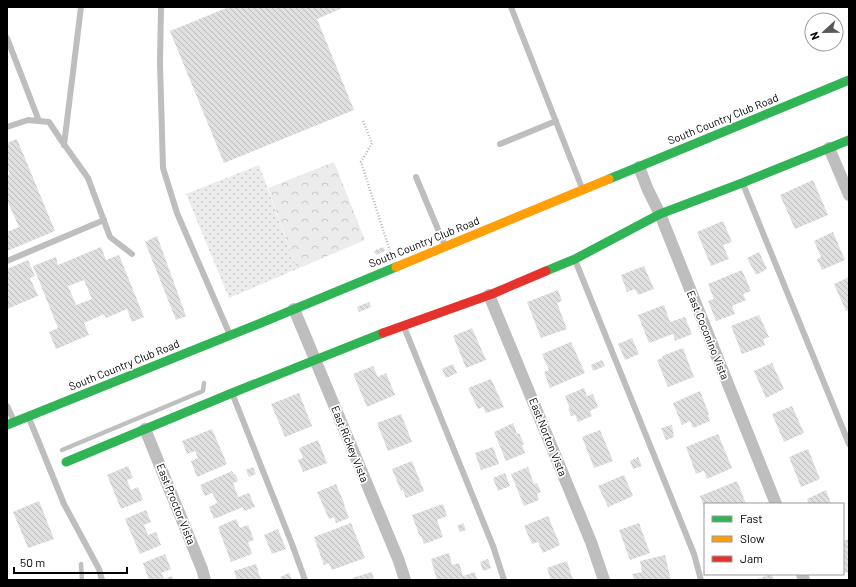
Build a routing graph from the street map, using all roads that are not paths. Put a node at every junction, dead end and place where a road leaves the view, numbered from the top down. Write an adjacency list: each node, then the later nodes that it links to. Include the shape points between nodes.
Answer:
1 (81, 7): 11 (lane)
2 (161, 7): 27 (lane, via 163,168 178,213)
3 (511, 7): 7 (lane)
4 (7, 38): 6 (lane)
5 (849, 80): 13 (street, South Country Club Road)
6 (39, 121): 8 (lane, via 28,120); 11 (lane, via 49,122)
7 (556, 121): 10 (lane); 16 (lane)
8 (7, 127)
9 (849, 140): 12 (street)
10 (500, 144)
11 (64, 145): 19 (lane, via 88,178)
12 (829, 148): 15 (street); 17 (street)
13 (639, 167): 16 (street, South Country Club Road); 18 (street, East Coconino Vista)
14 (416, 177): 20 (lane)
15 (742, 183): 18 (street); 34 (lane)
16 (582, 190): 20 (street, South Country Club Road)
17 (849, 195)
18 (660, 214): 22 (street); 36 (street, East Coconino Vista)
19 (104, 220): 21 (lane, via 110,236); 23 (lane)
20 (446, 246): 25 (street, South Country Club Road)
21 (132, 254)
22 (575, 259): 24 (street); 43 (lane, via 694,554)
23 (7, 261)
24 (489, 295): 26 (street); 42 (street, East Norton Vista, via 591,542)
25 (294, 309): 27 (street, South Country Club Road); 28 (street, East Rickey Vista)
26 (404, 325): 28 (street); 41 (lane, via 490,538)
27 (230, 335): 31 (street, South Country Club Road)
28 (316, 360): 29 (street); 40 (street, East Rickey Vista)
29 (232, 393): 33 (street); 39 (lane)
30 (7, 406): 32 (lane)
31 (28, 417): 32 (street, South Country Club Road); 37 (lane, via 64,504 99,569)
32 (11, 424)
33 (145, 429): 35 (street); 38 (street, East Proctor Vista)
34 (849, 444)
35 (66, 462)
36 (776, 503)
37 (102, 580)
38 (205, 580)
39 (305, 580)
40 (405, 580)
41 (504, 580)
42 (604, 580)
43 (701, 580)

